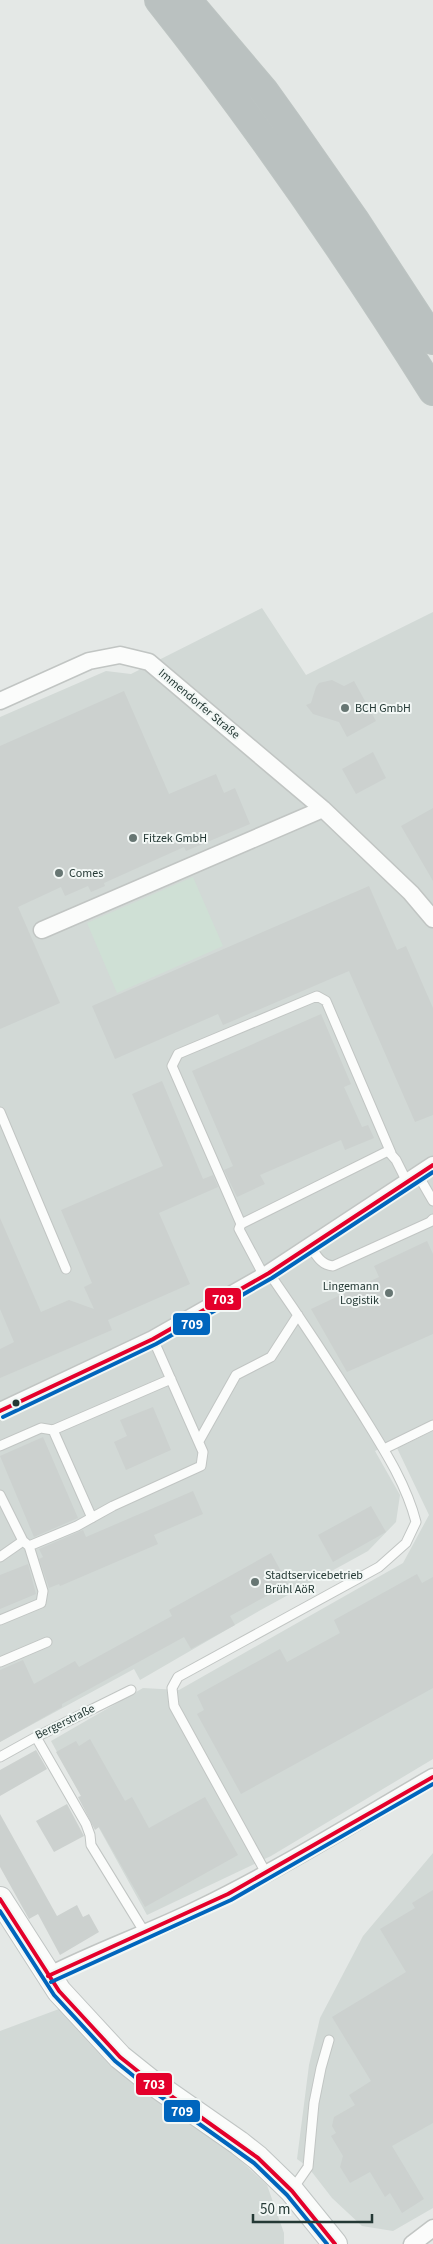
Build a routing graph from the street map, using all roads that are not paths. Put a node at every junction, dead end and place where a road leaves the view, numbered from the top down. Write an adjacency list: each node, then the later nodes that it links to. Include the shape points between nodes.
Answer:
1 (159, 0): 6 (highway, via 301,190)
2 (188, 0): 4 (highway)
3 (209, 0): 4 (highway)
4 (264, 91): 5 (highway, via 354,219)
5 (433, 340)
6 (433, 391)
7 (0, 700): 8 (street, Immendorfer Straße, via 89,661 120,655 149,662)
8 (323, 809): 9 (street, Immendorfer Straße, via 412,893); 10 (street)
9 (433, 919)
10 (42, 930)
11 (0, 1112): 19 (lane)
12 (392, 1153): 14 (lane); 17 (lane, via 384,1153); 17 (lane, via 326,1001 317,996 178,1054 172,1066)
13 (433, 1165): 14 (street)
14 (413, 1179): 15 (lane); 18 (street)
15 (433, 1201)
16 (433, 1219): 18 (lane, via 333,1266 320,1260)
17 (240, 1224): 20 (lane, via 239,1229)
18 (310, 1246): 20 (street)
19 (66, 1269)
20 (266, 1275): 21 (lane); 22 (street)
21 (298, 1315): 27 (lane, via 271,1357 236,1375); 29 (lane)
22 (153, 1339): 23 (lane); 24 (street)
23 (171, 1379): 26 (lane); 27 (lane)
24 (0, 1411)
25 (433, 1424): 29 (lane)
26 (53, 1430): 28 (lane, via 41,1428); 31 (lane)
27 (199, 1441): 31 (lane, via 204,1452 201,1466)
28 (0, 1446)
29 (384, 1449): 41 (lane, via 410,1499 416,1522 406,1543 379,1566 178,1677 172,1688 174,1706)
30 (0, 1495): 32 (lane)
31 (92, 1518): 32 (lane)
32 (26, 1543): 33 (lane); 34 (lane, via 44,1591 41,1603)
33 (0, 1558)
34 (0, 1620)
35 (47, 1642): 36 (lane)
36 (0, 1662)
37 (132, 1690): 38 (lane, Bergerstraße)
38 (36, 1737): 39 (lane, Bergerstraße); 43 (lane, via 86,1824 90,1845)
39 (0, 1757)
40 (433, 1776): 41 (street)
41 (266, 1873): 43 (street)
42 (0, 1899): 44 (street)
43 (145, 1933): 44 (street)
44 (48, 1976): 46 (street, via 120,2057 239,2143)
45 (329, 2040): 46 (lane, via 314,2103 308,2167)
46 (292, 2190): 48 (street)
47 (433, 2228): 49 (street)
48 (335, 2244)
49 (412, 2244)

